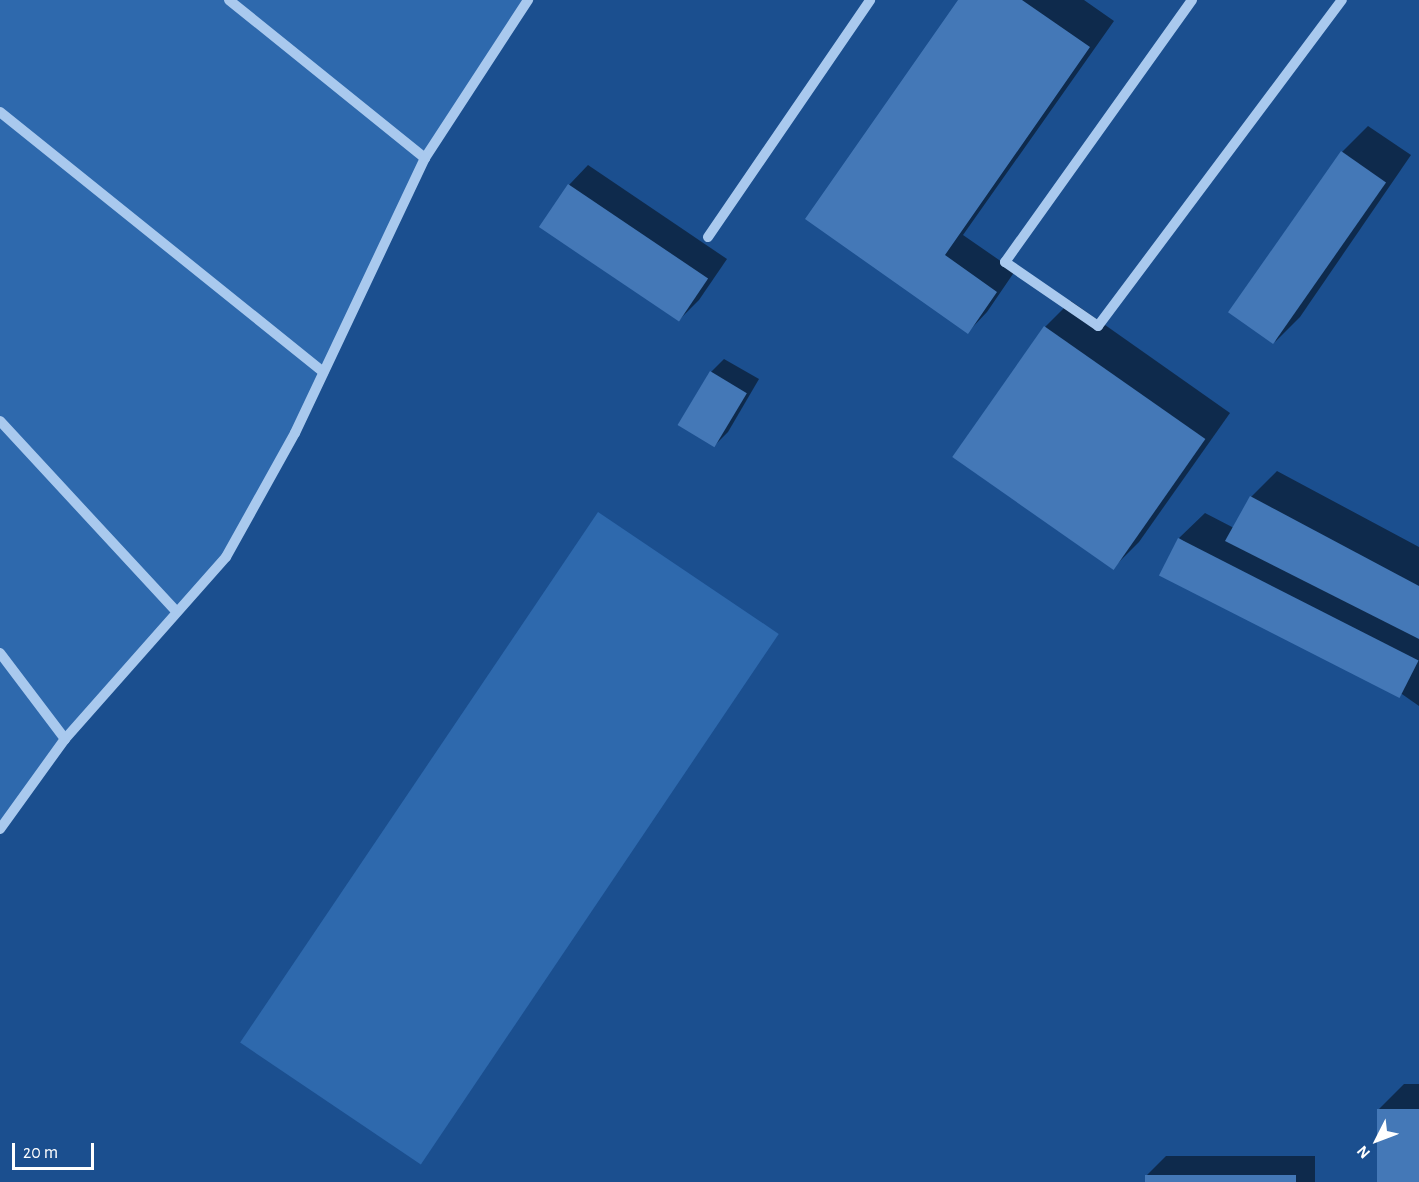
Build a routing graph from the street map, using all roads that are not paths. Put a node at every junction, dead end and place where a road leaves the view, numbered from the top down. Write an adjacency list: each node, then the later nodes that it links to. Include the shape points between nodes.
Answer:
1 (229, 0): 7 (lane)
2 (528, 0): 7 (lane)
3 (870, 0): 8 (lane)
4 (1192, 0): 5 (lane, via 1005,262 1098,326)
5 (1342, 0)
6 (0, 112): 9 (lane)
7 (425, 158): 9 (lane)
8 (708, 237)
9 (323, 372): 11 (lane, via 295,434 226,557)
10 (0, 421): 11 (lane)
11 (177, 612): 13 (lane)
12 (0, 653): 13 (lane)
13 (65, 739): 14 (lane)
14 (0, 828)

